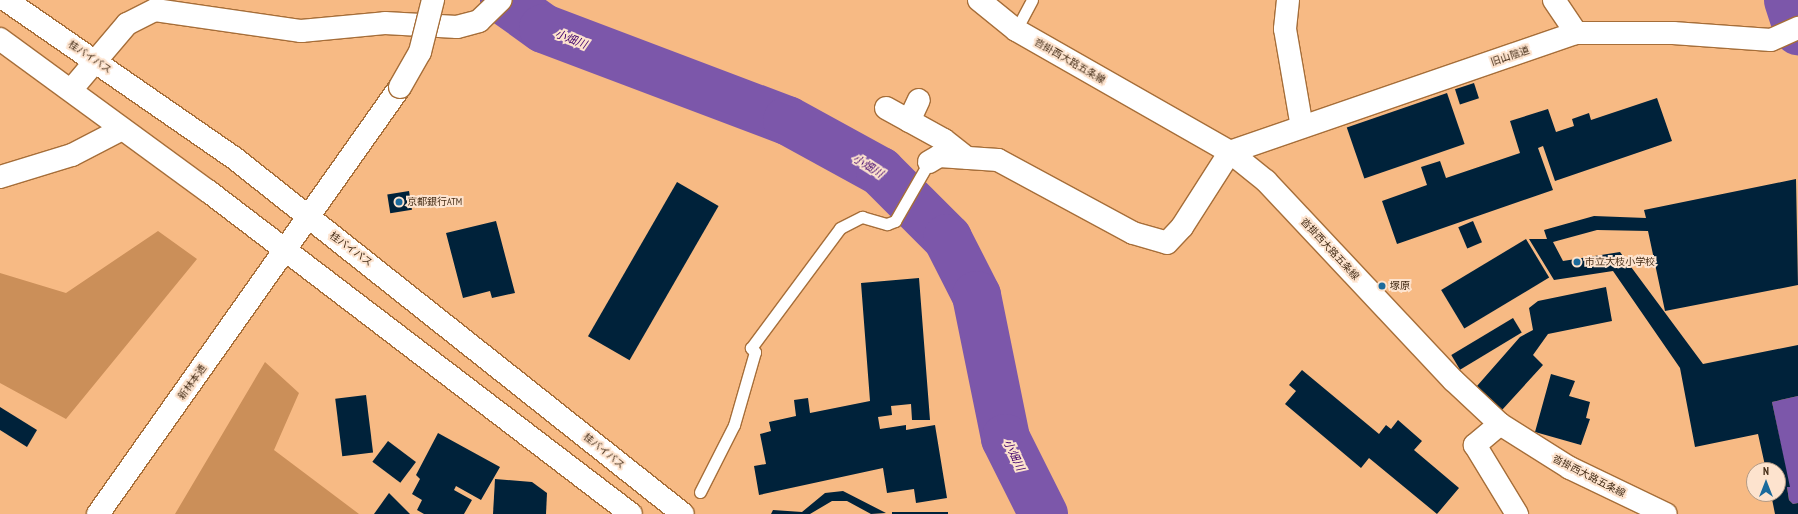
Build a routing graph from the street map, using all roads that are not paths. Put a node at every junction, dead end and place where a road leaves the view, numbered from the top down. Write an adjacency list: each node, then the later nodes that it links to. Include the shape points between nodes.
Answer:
1 (6, 0): 12 (main road, 桂バイパス)
2 (433, 0): 23 (main road, 新林本通, bridge, via 420,52 400,87)
3 (501, 0): 12 (main road, via 479,20 457,27 385,23 301,31 156,10 127,24)
4 (979, 0): 8 (main road, 沓掛西大路五条線)
5 (1032, 0): 8 (lane)
6 (1288, 0): 17 (main road, via 1285,29)
7 (1554, 0): 10 (main road)
8 (1016, 30): 19 (main road, 沓掛西大路五条線)
9 (1792, 30): 10 (main road, 旧山陰道, via 1771,40 1673,33)
10 (1576, 33): 17 (main road, 旧山陰道)
11 (0, 39): 13 (main road)
12 (96, 60): 13 (main road); 23 (main road, 桂バイパス, via 233,158)
13 (71, 90): 18 (main road)
14 (920, 100): 16 (main road)
15 (886, 108): 16 (main road)
16 (909, 121): 20 (main road)
17 (1302, 127): 19 (main road, 旧山陰道)
18 (122, 129): 22 (main road, via 72,155); 24 (main road)
19 (1230, 152): 20 (main road, via 1182,227 1167,243 1133,233 998,160); 25 (main road, 沓掛西大路五条線, via 1266,181 1453,380)
20 (966, 158): 21 (main road, via 939,156)
21 (929, 162): 26 (lane, via 895,220 887,224 862,217 840,228 751,348 754,352 734,425)
22 (0, 177)
23 (307, 217): 24 (main road, 新林本通); 29 (main road, 桂バイパス, via 382,272)
24 (284, 250): 27 (main road, 新林本通); 28 (main road)
25 (1500, 424): 30 (main road, via 1475,444); 31 (main road, 沓掛西大路五条線, via 1570,468)
26 (700, 492)
27 (98, 514)
28 (632, 514)
29 (683, 514)
30 (1517, 514)
31 (1666, 514)

